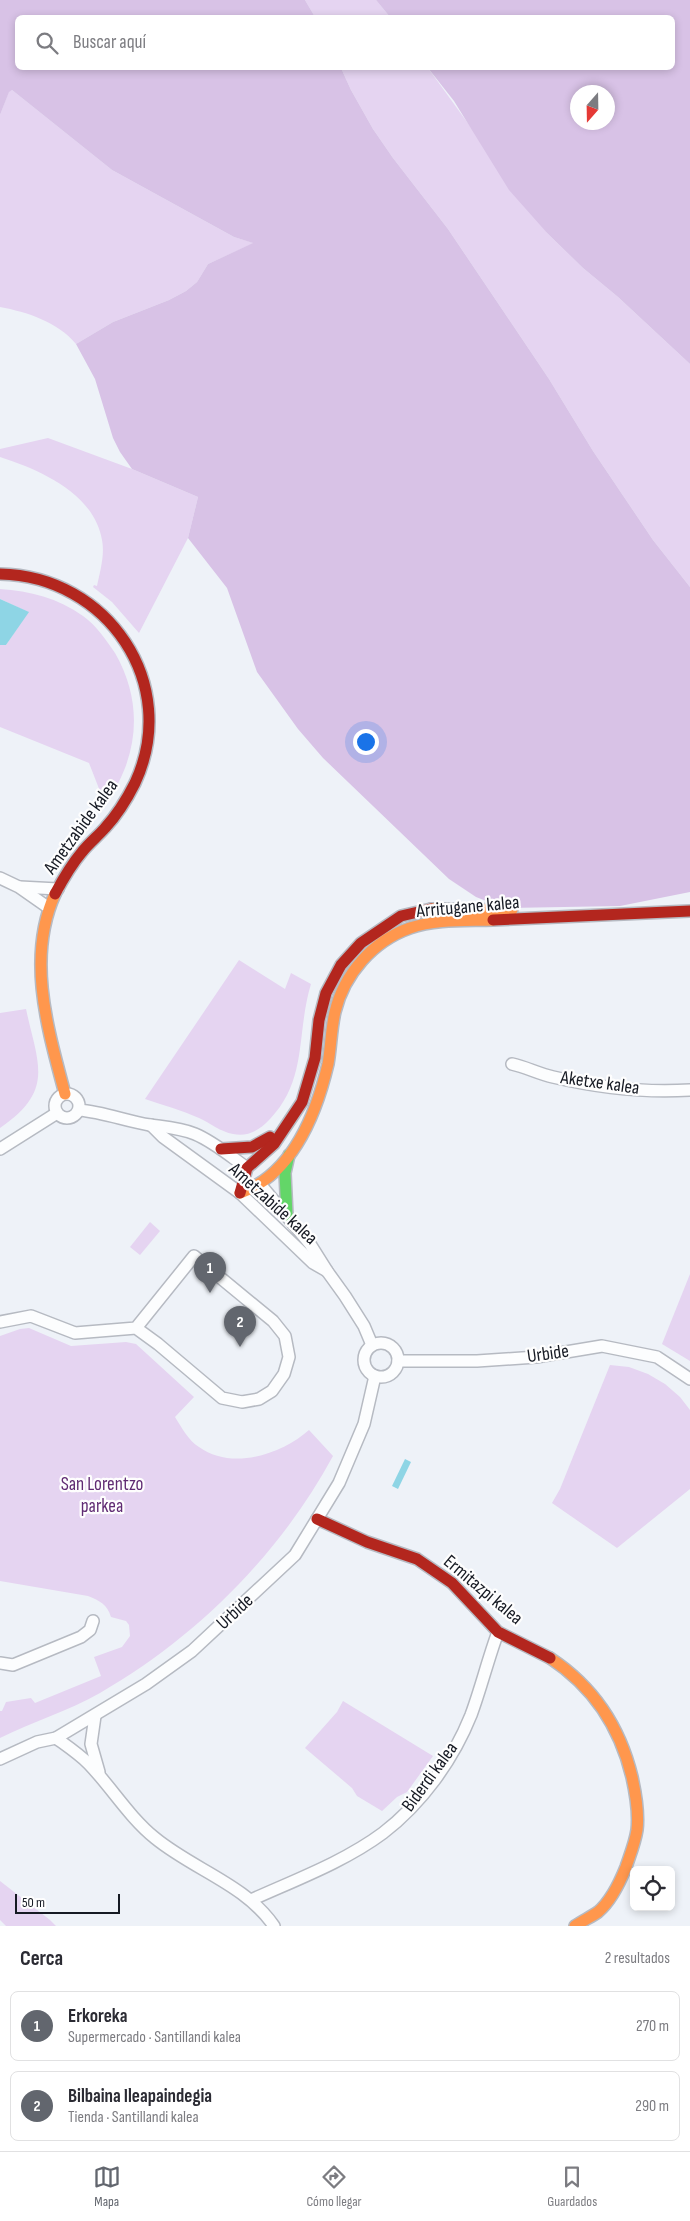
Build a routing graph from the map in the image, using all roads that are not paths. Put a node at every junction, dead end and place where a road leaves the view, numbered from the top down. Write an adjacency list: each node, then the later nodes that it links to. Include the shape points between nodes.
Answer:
1 (0, 574): 4 (street, Ametzabide kalea, via 34,578 57,585 82,598 106,617 130,647 149,702 148,742 137,778 123,804 82,853)
2 (0, 878): 3 (street)
3 (19, 887): 4 (street); 5 (street)
4 (58, 889): 5 (street, Ametzabide kalea)
5 (49, 908): 10 (street, Ametzabide kalea, via 41,941 44,1018)
6 (690, 910): 7 (street, Arritugane kalea)
7 (589, 916): 14 (street, Arritugane kalea, via 471,908 425,909 401,916 381,927 360,943 341,965 326,993 318,1020 315,1058 302,1102); 17 (street, Arritugane kalea, via 434,923 401,932 370,951 348,978 336,1008 332,1046 315,1109)
8 (512, 1064): 9 (street, Aketxe kalea, via 551,1076 596,1084)
9 (690, 1090)
10 (65, 1094): 11 (street, via 75,1097); 12 (street, via 56,1102)
11 (79, 1110): 12 (street, via 71,1118 63,1118); 13 (street, Ametzabide kalea)
12 (57, 1113): 15 (street)
13 (151, 1125): 16 (street, Ametzabide kalea, via 169,1126 195,1134); 20 (street, Ametzabide kalea)
14 (285, 1127): 16 (street, via 252,1146); 18 (street, Arritugane kalea, via 274,1144)
15 (0, 1149)
16 (221, 1149): 18 (street, Ametzabide kalea)
17 (289, 1155): 19 (street); 21 (street, via 285,1174)
18 (247, 1168): 19 (street); 20 (street)
19 (260, 1184): 20 (street); 21 (street, Ametzabide kalea)
20 (240, 1193): 22 (street, Ametzabide kalea, via 313,1264)
21 (287, 1215): 22 (street, Ametzabide kalea)
22 (326, 1271): 25 (street, Ametzabide kalea, via 364,1326)
23 (0, 1322): 24 (street, via 31,1316 75,1333)
24 (136, 1328): 24 (street, via 222,1398 242,1402 259,1399 272,1391 284,1374 289,1357 285,1336 273,1321 194,1256)
25 (372, 1345): 26 (street, via 382,1343 392,1347); 27 (street, via 365,1354 364,1364)
26 (398, 1361): 27 (street, via 390,1374); 28 (street, Urbide, via 536,1357 602,1346 657,1357)
27 (375, 1376): 29 (street, Urbide, via 364,1424 339,1483)
28 (690, 1379)
29 (318, 1519): 31 (street, Ermitazpi kalea, via 367,1542 417,1559 452,1584); 33 (street, Urbide, via 294,1555 230,1618 192,1651)
30 (93, 1621): 32 (street, via 90,1630 81,1637 13,1665)
31 (498, 1632): 40 (street, Biderdi kalea, via 471,1715 449,1759 414,1806 383,1833 354,1851); 42 (street, Ermitazpi kalea, via 542,1653 584,1686 600,1704 625,1750 637,1798 637,1829 632,1851 619,1884 599,1911)
32 (0, 1663)
33 (96, 1716): 34 (street, Urbide); 36 (street)
34 (74, 1728): 35 (street, Urbide); 36 (street); 37 (street)
35 (56, 1738): 37 (street); 38 (street, Urbide, via 37,1742)
36 (91, 1744): 39 (street)
37 (73, 1750): 39 (street)
38 (0, 1760)
39 (102, 1781): 40 (street, via 155,1838)
40 (251, 1900): 41 (street)
41 (274, 1926)
42 (575, 1926)

